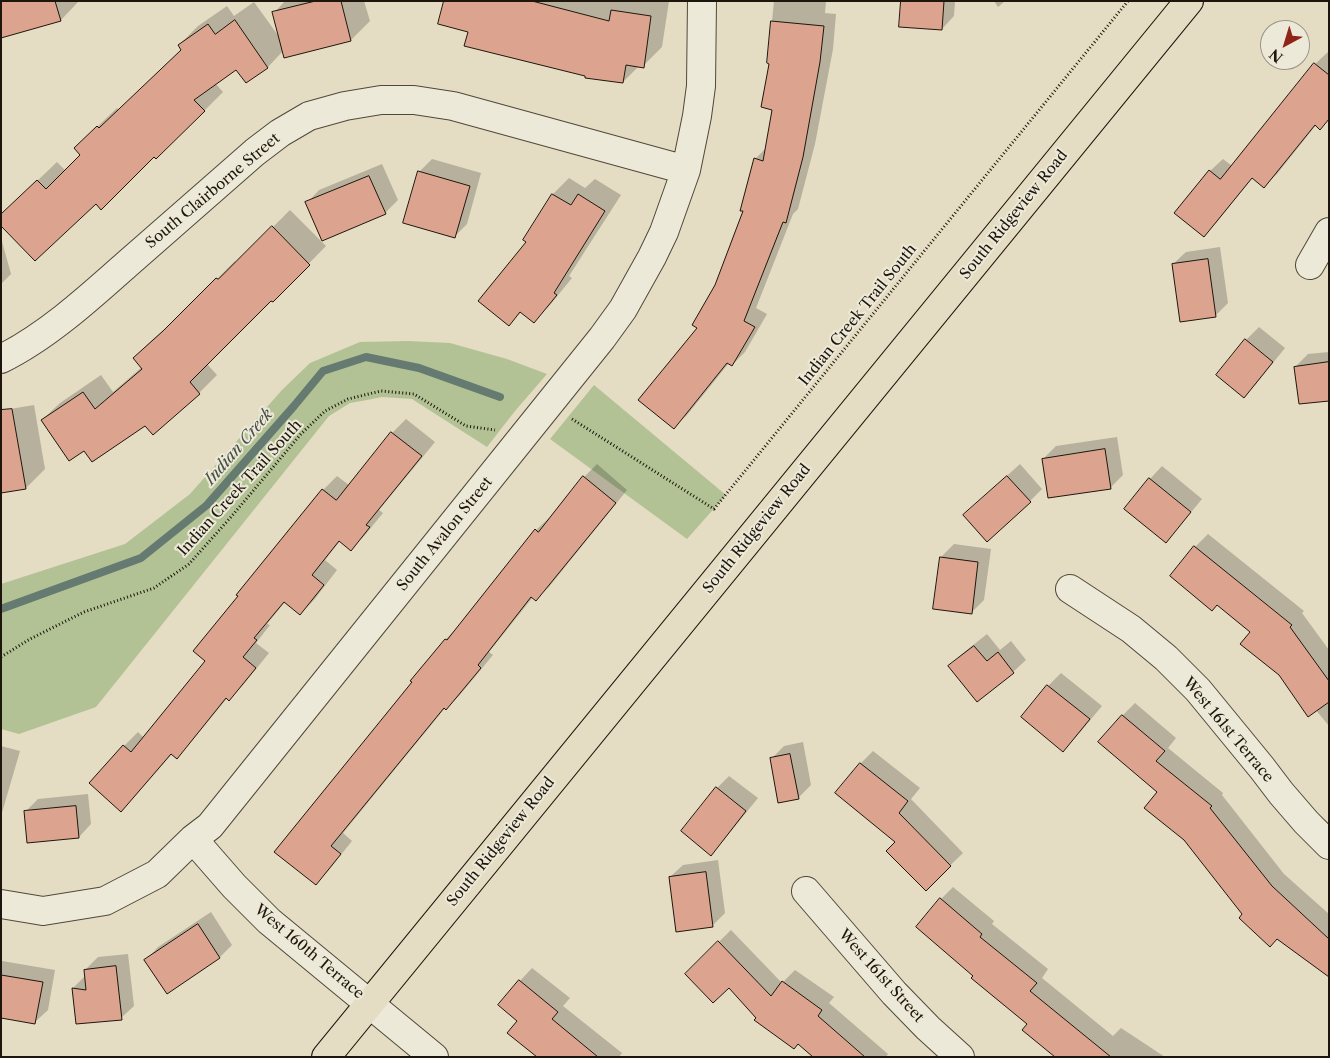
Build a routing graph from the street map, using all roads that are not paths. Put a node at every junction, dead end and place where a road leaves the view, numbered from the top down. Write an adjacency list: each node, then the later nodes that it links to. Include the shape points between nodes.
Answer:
1 (702, 1): 3 (street, South Avalon Street, via 701,86)
2 (1189, 1): 12 (main road, South Ridgeview Road)
3 (686, 170): 6 (street, South Clairborne Street, via 453,106 414,100 381,100 345,106 309,116 280,133 44,334); 8 (street, South Avalon Street, via 652,257 623,309 602,338 210,826)
4 (1329, 232): 5 (street)
5 (1310, 265)
6 (1, 359)
7 (1070, 589): 9 (street, West 161st Terrace, via 1130,629 1166,658 1198,690 1281,793)
8 (193, 839): 11 (street, South Avalon Street, via 157,874 105,901 43,912); 12 (street, West 160th Terrace, via 269,921)
9 (1329, 845)
10 (806, 891): 15 (street, West 161st Street, via 894,992)
11 (1, 904)
12 (369, 1003): 13 (main road, South Ridgeview Road); 14 (street, West 160th Terrace)
13 (326, 1057)
14 (434, 1057)
15 (960, 1057)

